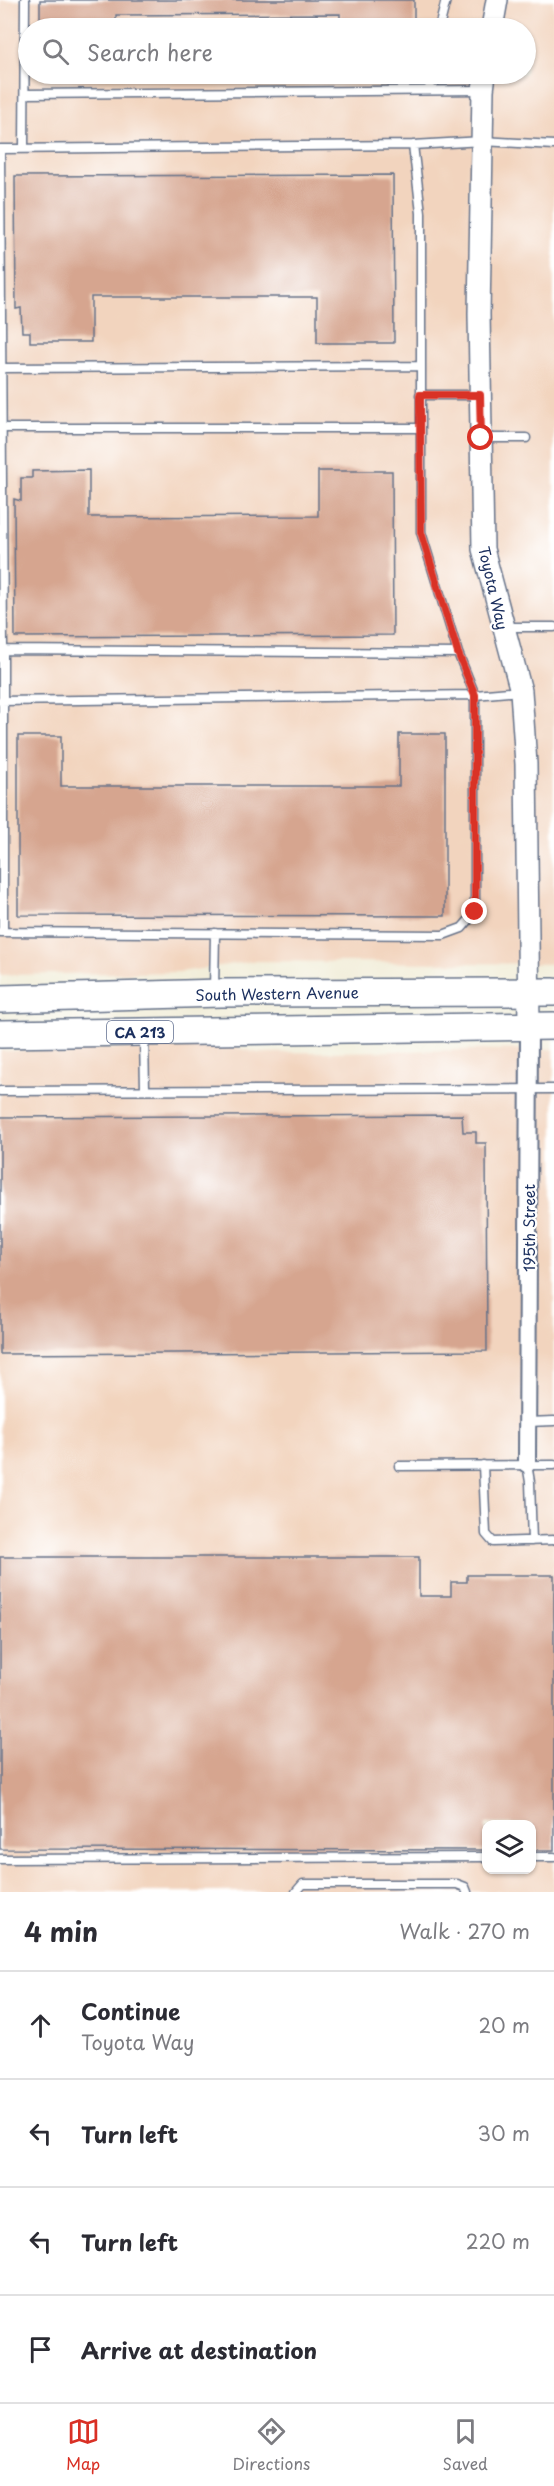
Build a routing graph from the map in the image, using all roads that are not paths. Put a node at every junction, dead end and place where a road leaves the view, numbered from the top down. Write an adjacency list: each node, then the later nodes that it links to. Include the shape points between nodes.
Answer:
1 (25, 0): 4 (lane)
2 (446, 0): 5 (lane)
3 (497, 0): 6 (street)
4 (25, 18)
5 (442, 18)
6 (494, 18)
7 (25, 84): 12 (lane)
8 (429, 84): 11 (lane)
9 (470, 84): 11 (lane)
10 (484, 84): 13 (street, Toyota Way)
11 (429, 90): 12 (lane)
12 (25, 94): 16 (lane)
13 (483, 141): 14 (lane); 15 (lane); 22 (street, Toyota Way)
14 (413, 145): 16 (lane); 18 (lane, via 421,213)
15 (554, 145)
16 (24, 148): 17 (lane)
17 (0, 149): 19 (lane)
18 (420, 366): 19 (lane); 21 (lane)
19 (1, 368): 20 (lane)
20 (0, 395): 23 (lane)
21 (420, 395): 22 (lane); 24 (lane)
22 (480, 395): 25 (street, Toyota Way)
23 (1, 428): 24 (lane); 29 (lane)
24 (420, 428): 30 (lane, via 421,532)
25 (481, 438): 26 (lane); 27 (street, Toyota Way, via 483,549)
26 (526, 438)
27 (503, 627): 28 (lane); 31 (street, Toyota Way)
28 (554, 627)
29 (3, 650): 30 (lane); 33 (lane)
30 (458, 653): 32 (lane)
31 (521, 691): 32 (lane); 36 (street, Toyota Way)
32 (475, 695): 33 (lane); 35 (lane, via 475,912 462,928 443,935)
33 (1, 701): 34 (lane)
34 (2, 932): 35 (lane)
35 (215, 933): 37 (lane)
36 (541, 992): 37 (main road, South Western Avenue); 39 (street, 195th Street)
37 (214, 994): 38 (main road, South Western Avenue)
38 (0, 999)
39 (541, 1026): 40 (main road, CA 213); 43 (street, 195th Street)
40 (144, 1032): 41 (main road, CA 213); 42 (lane)
41 (0, 1034)
42 (145, 1089): 43 (lane); 45 (lane)
43 (528, 1089): 44 (lane); 47 (street, 195th Street)
44 (554, 1089)
45 (0, 1091)
46 (554, 1421): 47 (lane)
47 (527, 1422): 48 (street, 195th Street)
48 (527, 1464): 49 (lane); 50 (lane); 53 (lane)
49 (483, 1465): 51 (lane); 53 (lane, via 486,1534 493,1542)
50 (554, 1465)
51 (399, 1466)
52 (554, 1540): 53 (lane)
53 (532, 1541)
54 (482, 1857): 57 (lane)
55 (536, 1857): 56 (lane)
56 (554, 1857)
57 (0, 1859)
58 (296, 1892): 59 (lane, via 303,1884 457,1884)
59 (467, 1892)

